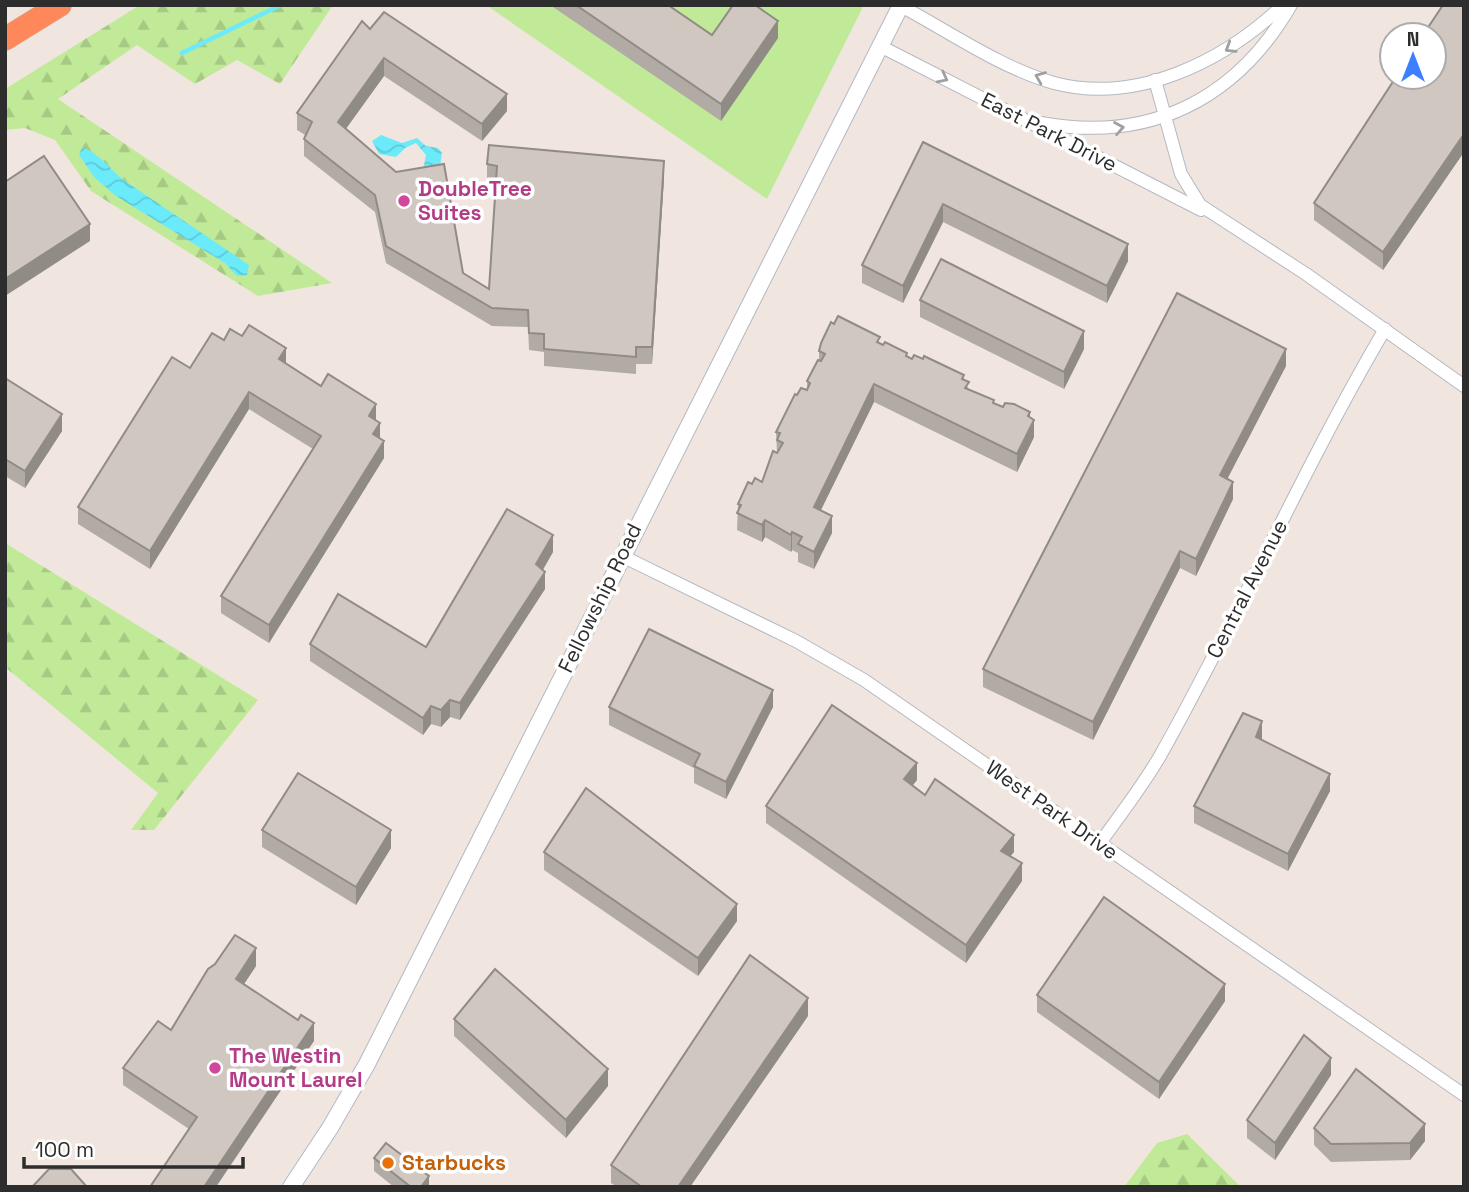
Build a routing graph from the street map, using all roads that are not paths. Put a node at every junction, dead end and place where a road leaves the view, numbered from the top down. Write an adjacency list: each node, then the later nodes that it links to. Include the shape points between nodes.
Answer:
1 (60, 5): 5 (highway)
2 (1283, 5): 7 (street, one-way to 7, via 1260,27 1215,57)
3 (1291, 5): 8 (street, via 1266,43 1238,73)
4 (901, 6): 6 (street, Fellowship Road); 7 (street, one-way to 4, via 1114,87 1052,82)
5 (5, 39)
6 (882, 47): 9 (street, East Park Drive, one-way to 9); 13 (street, Fellowship Road)
7 (1155, 80): 8 (street, East Park Drive)
8 (1166, 116): 9 (street, one-way to 8, via 1106,130); 10 (street, East Park Drive, via 1188,189)
9 (1027, 121): 10 (street, East Park Drive)
10 (1216, 218): 11 (street, East Park Drive)
11 (1385, 329): 12 (street, East Park Drive); 14 (street, Central Avenue, via 1331,423 1180,721)
12 (1464, 386)
13 (622, 556): 14 (street, West Park Drive, via 796,641 864,680); 16 (street, Fellowship Road, via 366,1064)
14 (1100, 844): 15 (street, West Park Drive)
15 (1464, 1095)
16 (291, 1187)

